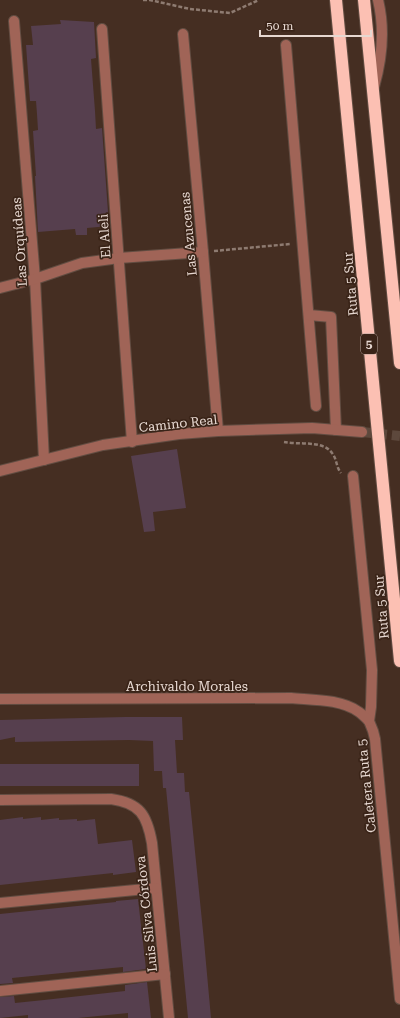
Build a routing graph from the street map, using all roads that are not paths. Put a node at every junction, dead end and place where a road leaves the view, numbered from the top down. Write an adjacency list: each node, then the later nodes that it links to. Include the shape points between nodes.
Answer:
1 (336, 0): 23 (highway, Ruta 5 Sur / 5)
2 (364, 0): 8 (highway)
3 (378, 0): 8 (street, via 382,41)
4 (14, 21): 11 (street, Las Orquídeas)
5 (102, 29): 10 (street, El Aleli)
6 (183, 34): 9 (street, Las Azucenas)
7 (286, 45): 13 (street)
8 (373, 91): 14 (highway)
9 (203, 252): 10 (street); 17 (street, Las Azucenas)
10 (119, 258): 11 (street, via 82,263); 19 (street, El Aleli)
11 (35, 279): 12 (street); 20 (street, Las Orquídeas)
12 (0, 288)
13 (309, 315): 15 (street); 16 (street, via 331,317)
14 (400, 363)
15 (316, 406)
16 (336, 430): 17 (street, Camino Real, via 312,428); 18 (street, Camino Real)
17 (218, 431): 19 (street, Camino Real)
18 (362, 432)
19 (132, 442): 20 (street, Camino Real, via 103,445)
20 (44, 460): 21 (street, Camino Real)
21 (0, 471)
22 (353, 476): 25 (street, Caletera Ruta 5, via 372,670)
23 (400, 661)
24 (0, 699): 25 (street, Archivaldo Morales, via 304,699 349,707)
25 (369, 721): 31 (street, Caletera Ruta 5, via 375,739)
26 (0, 800): 27 (street, Luis Silva Córdova, via 110,799 129,803 139,810 147,821)
27 (156, 888): 28 (street); 29 (street, Luis Silva Córdova)
28 (0, 903)
29 (165, 974): 30 (street); 32 (street, Luis Silva Córdova)
30 (0, 991)
31 (400, 999)
32 (169, 1018)

